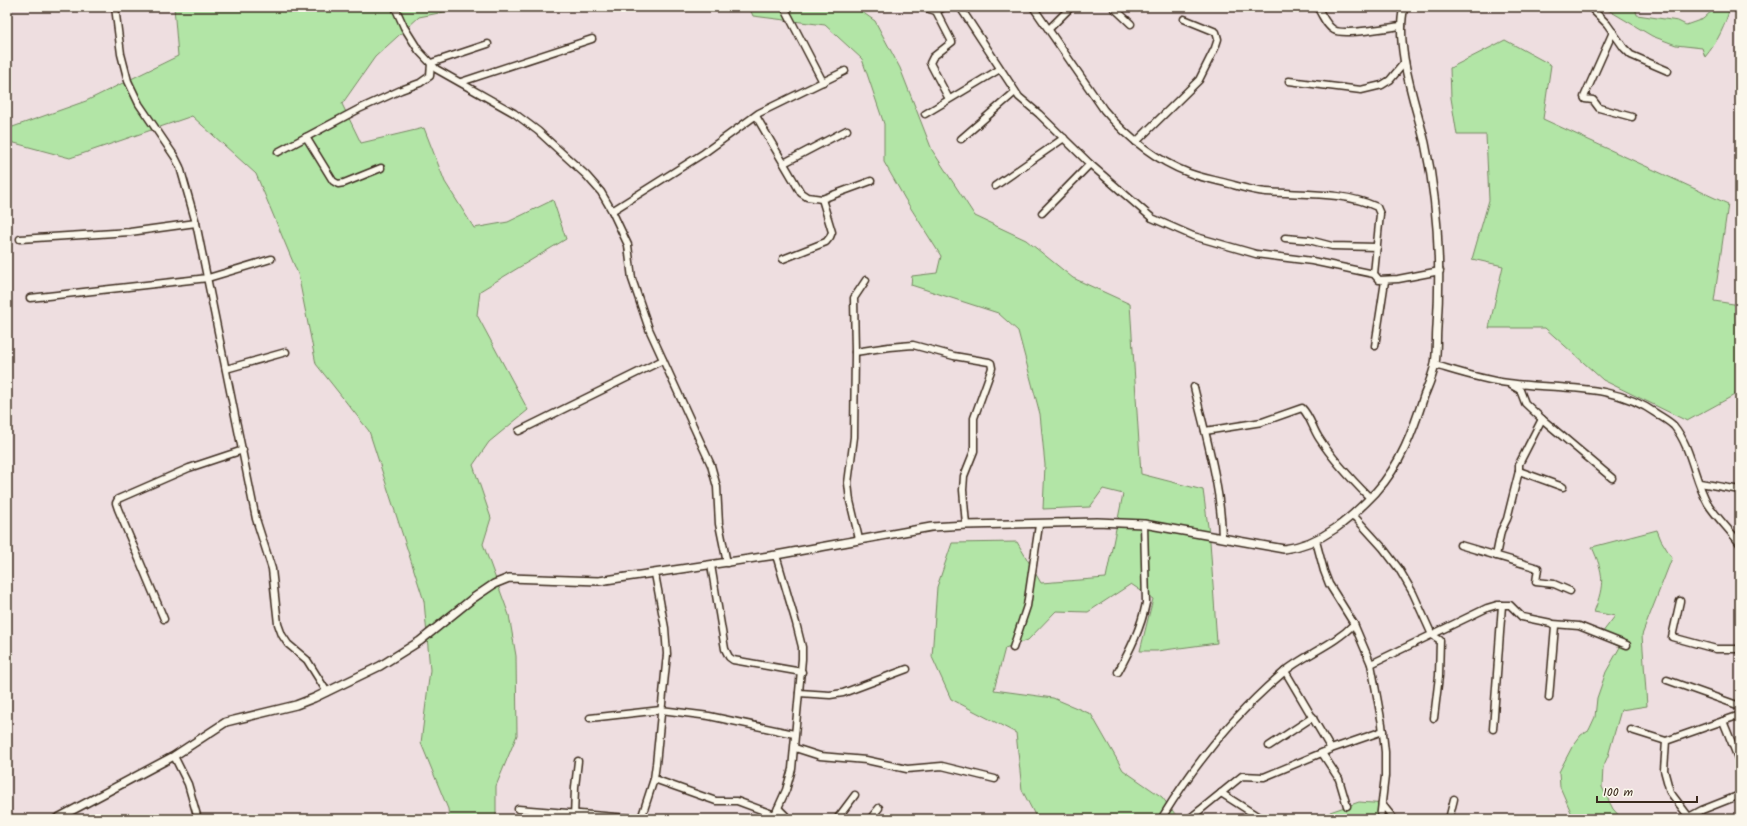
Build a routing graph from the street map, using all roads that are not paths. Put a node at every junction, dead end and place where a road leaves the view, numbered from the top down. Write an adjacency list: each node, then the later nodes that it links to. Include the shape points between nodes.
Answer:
1 (115, 7): 48 (street, via 121,54 128,81 139,104 180,167)
2 (395, 7): 22 (street, via 419,51)
3 (784, 7): 28 (street)
4 (922, 7): 13 (street)
5 (945, 7): 13 (street)
6 (960, 7): 23 (street)
7 (1033, 7): 17 (street)
8 (1071, 7): 17 (street)
9 (1113, 7): 15 (street)
10 (1318, 7): 16 (street, via 1329,26 1340,32)
11 (1404, 7): 16 (street)
12 (1590, 7): 18 (street)
13 (936, 11): 30 (street, via 952,42 933,57 930,63)
14 (1184, 19): 38 (street, via 1216,32 1218,38 1215,48 1199,80)
15 (1131, 24)
16 (1402, 26): 21 (street)
17 (1049, 29): 38 (street, via 1104,110)
18 (1613, 32): 25 (street, via 1631,55); 33 (street, via 1584,97 1594,100 1599,108)
19 (592, 39): 27 (street)
20 (488, 44): 22 (street)
21 (1405, 62): 26 (street, via 1390,80 1382,85 1361,90); 54 (street, via 1430,170)
22 (431, 63): 27 (street); 35 (street, via 430,76 420,83 400,90)
23 (1000, 69): 29 (street); 30 (street)
24 (845, 71): 28 (street)
25 (1668, 71)
26 (1289, 81)
27 (461, 82): 46 (street, via 514,112 538,131 586,175 601,192)
28 (822, 82): 32 (street)
29 (1015, 92): 36 (street); 37 (street)
30 (949, 100): 31 (street)
31 (925, 114)
32 (756, 116): 40 (street); 46 (street, via 704,153)
33 (1632, 117)
34 (847, 130): 40 (street)
35 (306, 137): 39 (street); 42 (street, via 333,181 338,184)
36 (1064, 138): 41 (street); 44 (street)
37 (961, 139)
38 (1136, 142): 51 (street, via 1168,163 1197,175 1263,192 1331,196 1377,207 1380,214)
39 (278, 152)
40 (784, 163): 45 (street, via 807,198)
41 (1090, 164): 47 (street); 55 (street, via 1152,218 1193,236 1256,254 1312,261)
42 (381, 168)
43 (871, 181): 45 (street)
44 (995, 186)
45 (822, 199): 53 (street, via 832,232 830,237 826,242)
46 (612, 211): 63 (street, via 630,251 631,274 649,329)
47 (1042, 213)
48 (196, 223): 50 (street, via 130,232); 56 (street)
49 (1285, 238): 51 (street, via 1309,240 1332,246)
50 (20, 239)
51 (1377, 247): 55 (street)
52 (271, 259): 56 (street)
53 (783, 259)
54 (1440, 272): 58 (street); 64 (street)
55 (1374, 274): 58 (street, via 1379,280)
56 (208, 278): 59 (street); 65 (street)
57 (866, 280): 62 (street, via 854,298)
58 (1385, 281): 60 (street)
59 (30, 298)
60 (1375, 346)
61 (286, 352): 65 (street)
62 (855, 352): 80 (street, via 914,345 991,364 992,368 974,418 974,451 964,476); 83 (street, via 854,437 848,483)
63 (663, 360): 69 (street); 89 (street, via 715,477 719,524)
64 (1435, 365): 66 (street); 77 (street, via 1411,435 1400,458)
65 (226, 369): 71 (street)
66 (1508, 383): 68 (street, via 1520,390 1525,403); 74 (street, via 1599,390 1646,406 1676,429)
67 (1194, 387): 70 (street)
68 (1542, 419): 72 (street, via 1519,464); 73 (street)
69 (519, 431)
70 (1205, 431): 77 (street, via 1262,422 1302,408 1318,438 1347,475); 82 (street, via 1218,489)
71 (243, 450): 95 (street, via 189,468 118,499 116,503); 108 (street, via 258,526 272,569 280,629 288,644 311,665)
72 (1519, 471): 75 (street); 88 (street)
73 (1612, 478)
74 (1700, 483): 76 (street); 85 (street, via 1708,503)
75 (1563, 487)
76 (1740, 490)
77 (1370, 498): 78 (street)
78 (1353, 515): 84 (street, via 1341,526); 98 (street, via 1399,569)
79 (1144, 524): 81 (street, via 1097,522); 82 (street); 106 (street, via 1146,603 1134,641)
80 (966, 525): 81 (street); 83 (street, via 931,527)
81 (1040, 525): 100 (street, via 1027,606)
82 (1222, 537): 84 (street, via 1284,549)
83 (860, 539): 87 (street)
84 (1316, 541): 96 (street, via 1329,584)
85 (1740, 544)
86 (1460, 545): 88 (street)
87 (776, 555): 89 (street); 105 (street, via 802,647)
88 (1496, 556): 92 (street, via 1538,568 1536,582 1554,584)
89 (727, 563): 90 (street)
90 (711, 565): 91 (street); 105 (street, via 725,650 729,658)
91 (655, 574): 108 (street, via 599,581 509,578 502,580 472,599 409,648 380,666); 112 (street, via 667,654)
92 (1570, 591)
93 (1680, 601): 101 (street, via 1672,637 1716,649)
94 (1502, 605): 97 (street, via 1512,606 1524,618); 98 (street, via 1487,608); 118 (street)
95 (164, 619)
96 (1354, 624): 102 (street); 104 (street, via 1336,640)
97 (1554, 624): 99 (street, via 1579,626); 110 (street)
98 (1432, 635): 102 (street); 116 (street, via 1440,640)
99 (1628, 645)
100 (1013, 648)
101 (1740, 649)
102 (1371, 664): 120 (street)
103 (907, 669): 109 (street, via 843,693)
104 (1285, 671): 114 (street); 141 (street, via 1230,723)
105 (802, 672): 109 (street)
106 (1118, 672)
107 (1667, 680): 111 (street)
108 (327, 692): 127 (street, via 278,710 226,722)
109 (799, 693): 121 (street)
110 (1549, 698)
111 (1740, 706)
112 (661, 710): 115 (street); 121 (street, via 709,716); 130 (street)
113 (1740, 715): 117 (street)
114 (1313, 717): 123 (street); 125 (street)
115 (590, 718)
116 (1434, 718)
117 (1723, 721): 122 (street); 129 (street)
118 (1493, 729)
119 (1632, 730): 122 (street)
120 (1383, 731): 125 (street); 136 (street, via 1386,764)
121 (794, 734): 124 (street)
122 (1666, 741): 134 (street, via 1664,770 1670,792 1689,817)
123 (1269, 746)
124 (795, 748): 131 (street, via 820,756 866,760 907,770 942,766); 138 (street, via 792,769)
125 (1331, 749): 126 (street)
126 (1322, 753): 132 (street, via 1264,777 1242,776); 137 (street, via 1339,779)
127 (174, 756): 144 (street); 145 (street, via 188,784)
128 (578, 761): 142 (street)
129 (1740, 763)
130 (654, 779): 142 (street, via 641,819); 143 (street, via 716,800 737,801)
131 (995, 779)
132 (1221, 793): 149 (street); 150 (street)
133 (855, 795): 147 (street)
134 (1740, 795)
135 (1454, 799): 153 (street)
136 (1382, 804): 151 (street); 152 (street)
137 (1347, 806)
138 (778, 808): 143 (street); 146 (street)
139 (879, 808): 148 (street)
140 (518, 809): 142 (street)
141 (1163, 816)
142 (574, 817)
143 (774, 817)
144 (56, 819)
145 (198, 819)
146 (789, 819)
147 (838, 819)
148 (870, 819)
149 (1189, 819)
150 (1262, 819)
151 (1380, 819)
152 (1394, 819)
153 (1449, 819)

